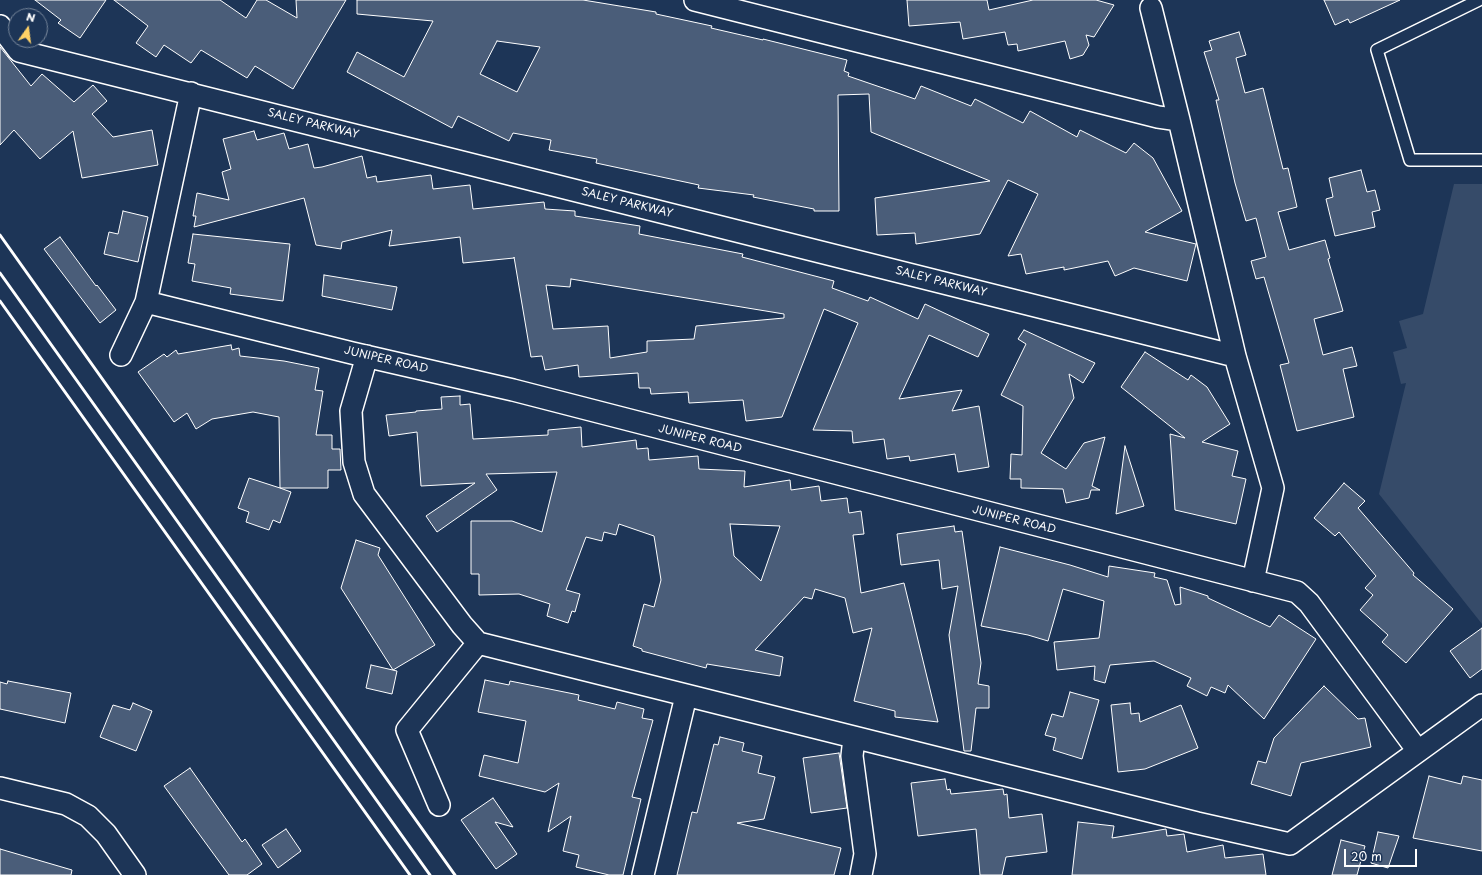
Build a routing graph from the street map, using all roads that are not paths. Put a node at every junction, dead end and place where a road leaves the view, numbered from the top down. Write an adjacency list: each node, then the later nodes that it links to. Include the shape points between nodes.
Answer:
1 (695, 0): 6 (street)
2 (1479, 0): 7 (lane, via 1376,50 1410,160)
3 (1151, 8): 6 (street)
4 (0, 26): 5 (street, SALEY PARKWAY, via 18,51)
5 (190, 93): 8 (street); 11 (street, SALEY PARKWAY)
6 (1179, 120): 11 (street)
7 (1482, 160)
8 (146, 302): 9 (street); 10 (street, JUNIPER ROAD)
9 (121, 355)
10 (367, 356): 12 (street, JUNIPER ROAD, via 513,390); 13 (street, via 351,411 354,462 364,494)
11 (1235, 356): 12 (street, via 1273,488)
12 (1253, 581): 17 (street, JUNIPER ROAD, via 1297,592 1309,603)
13 (478, 643): 14 (street); 19 (street, via 406,730)
14 (686, 696): 16 (street); 21 (street)
15 (1482, 705): 17 (street)
16 (854, 738): 17 (street, via 1290,844); 22 (street, via 852,756 865,854)
17 (1418, 752)
18 (0, 788): 20 (street, via 66,804 88,816 106,834)
19 (440, 805)
20 (135, 875)
21 (643, 875)
22 (861, 875)

